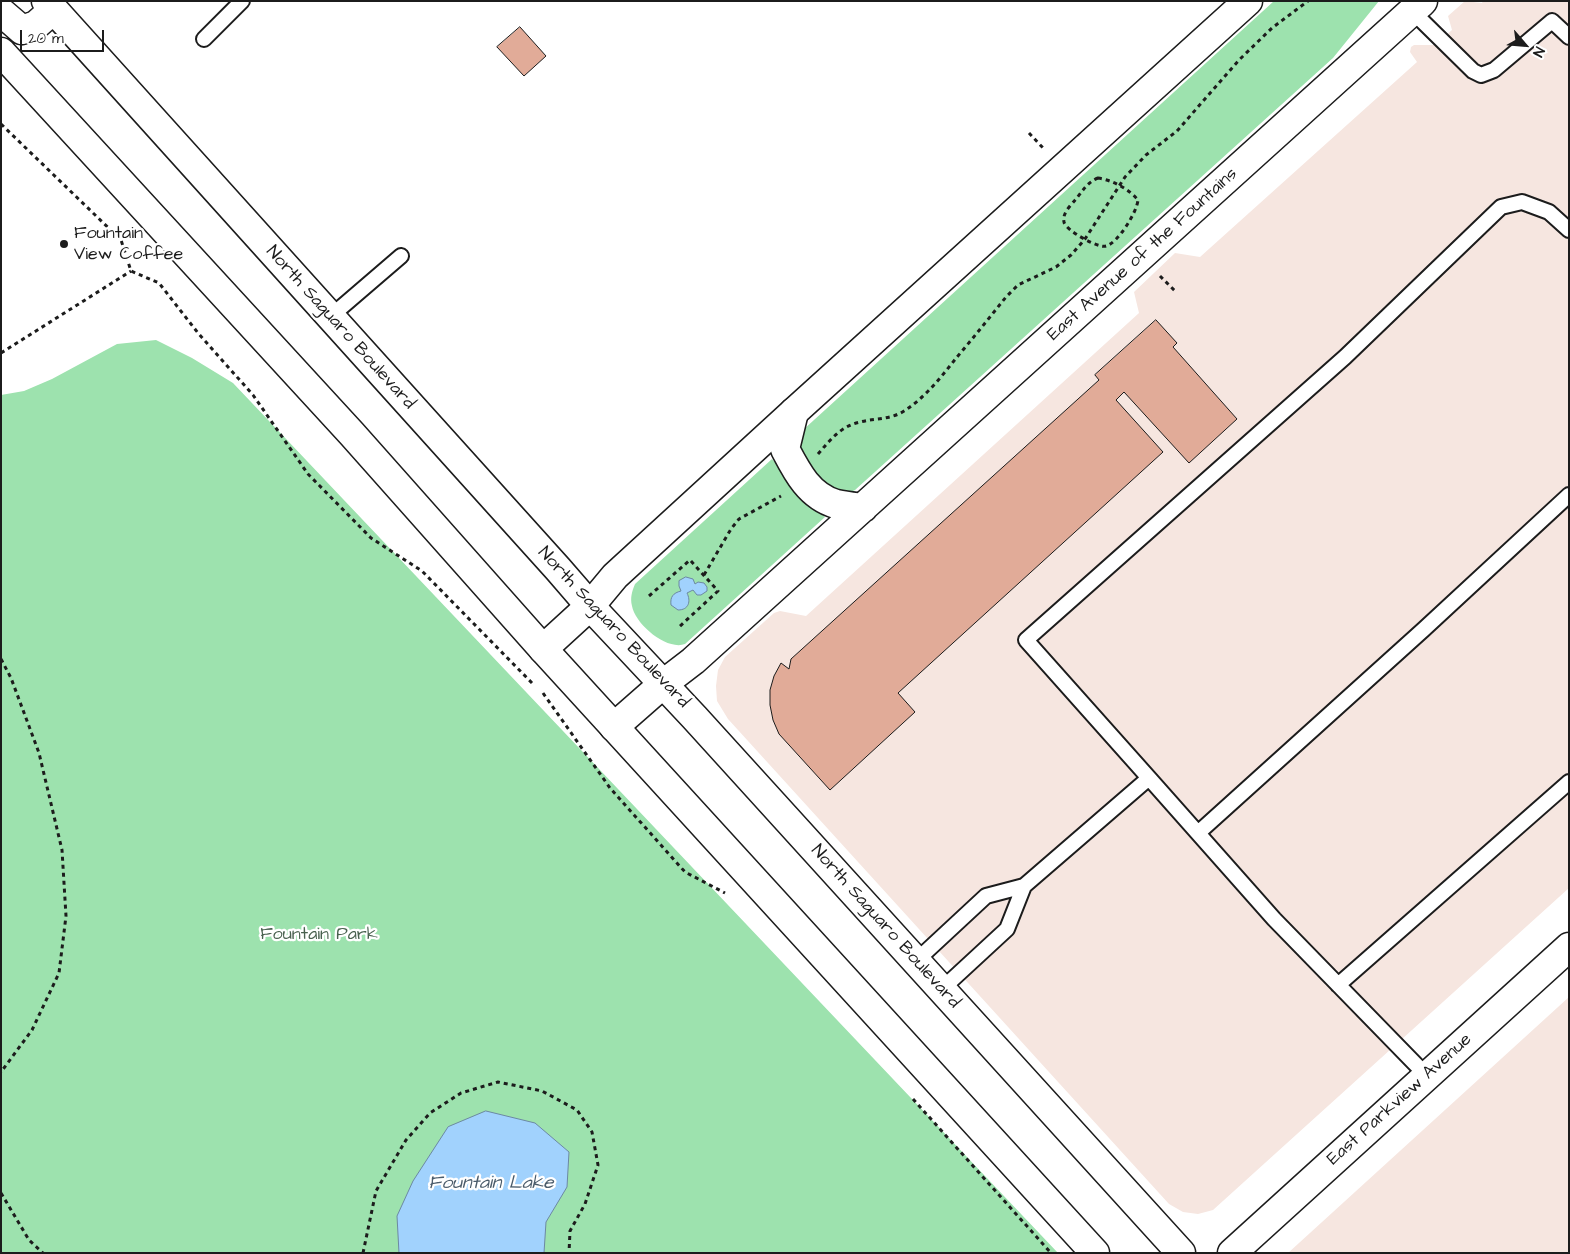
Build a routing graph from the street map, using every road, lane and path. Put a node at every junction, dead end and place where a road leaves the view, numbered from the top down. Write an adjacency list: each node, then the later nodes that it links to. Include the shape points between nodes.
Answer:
1 (242, 1): 8 (lane)
2 (1248, 1): 22 (main road)
3 (1308, 1): 13 (path, via 1272,28 1239,60 1177,131 1146,155)
4 (54, 4): 6 (main road, via 36,25 22,30); 20 (main road, North Saguaro Boulevard)
5 (1419, 5): 7 (lane, via 1473,71 1480,75 1494,70 1552,21); 25 (main road, East Avenue of the Fountains)
6 (1, 12)
7 (1569, 38)
8 (204, 40)
9 (1, 52): 30 (main road, via 352,434)
10 (1, 124): 17 (path, via 121,240)
11 (1029, 133): 12 (path)
12 (1049, 154)
13 (1119, 186): 15 (path); 15 (path, via 1134,195 1138,200 1137,208 1114,242 1104,247); 15 (path, via 1108,179 1090,181 1065,213 1067,228)
14 (1569, 230): 36 (lane, via 1549,212 1522,202 1502,207 1345,357 1026,640)
15 (1085, 239): 23 (path, via 1056,267 1018,285 918,400 888,418 844,427)
16 (401, 256): 20 (lane)
17 (131, 271): 21 (path); 33 (path, via 158,283 253,395 308,474 371,538 422,571)
18 (1156, 271): 19 (path)
19 (1177, 293)
20 (330, 317): 28 (main road, North Saguaro Boulevard)
21 (1, 353)
22 (794, 412): 23 (main road, via 785,449); 28 (main road, via 615,576)
23 (800, 477): 25 (main road, via 820,498); 26 (path, via 784,494 739,519)
24 (1569, 495): 38 (lane)
25 (864, 508): 32 (main road, East Avenue of the Fountains)
26 (704, 575): 27 (path, via 690,560); 29 (path, via 718,591)
27 (649, 596)
28 (590, 606): 30 (main road); 32 (main road, North Saguaro Boulevard)
29 (679, 627)
30 (543, 649): 35 (main road)
31 (1, 659): 45 (path, via 39,753 62,850 66,916 59,973 32,1030)
32 (664, 684): 35 (main road, East Avenue of the Fountains); 42 (main road, North Saguaro Boulevard)
33 (536, 686)
34 (542, 692): 40 (path, via 610,788 685,872)
35 (614, 727): 53 (main road)
36 (1148, 778): 38 (lane); 39 (lane)
37 (1569, 782): 43 (lane)
38 (1198, 833): 43 (lane)
39 (1024, 886): 42 (lane, via 986,896); 44 (lane, via 1007,929)
40 (726, 893)
41 (1569, 947): 46 (main road, East Parkview Avenue)
42 (916, 961): 44 (main road, North Saguaro Boulevard)
43 (1338, 985): 46 (lane)
44 (942, 989): 54 (main road, North Saguaro Boulevard)
45 (1, 1072)
46 (1427, 1076): 55 (main road, East Parkview Avenue)
47 (907, 1092): 52 (path)
48 (1, 1193): 49 (path, via 29,1240)
49 (43, 1253)
50 (363, 1253): 51 (path, via 376,1191 406,1140 430,1113 461,1093 498,1082 542,1091 577,1110 592,1132 598,1165 585,1204 570,1232)
51 (569, 1253)
52 (1051, 1253)
53 (1095, 1253)
54 (1181, 1253)
55 (1232, 1253)

